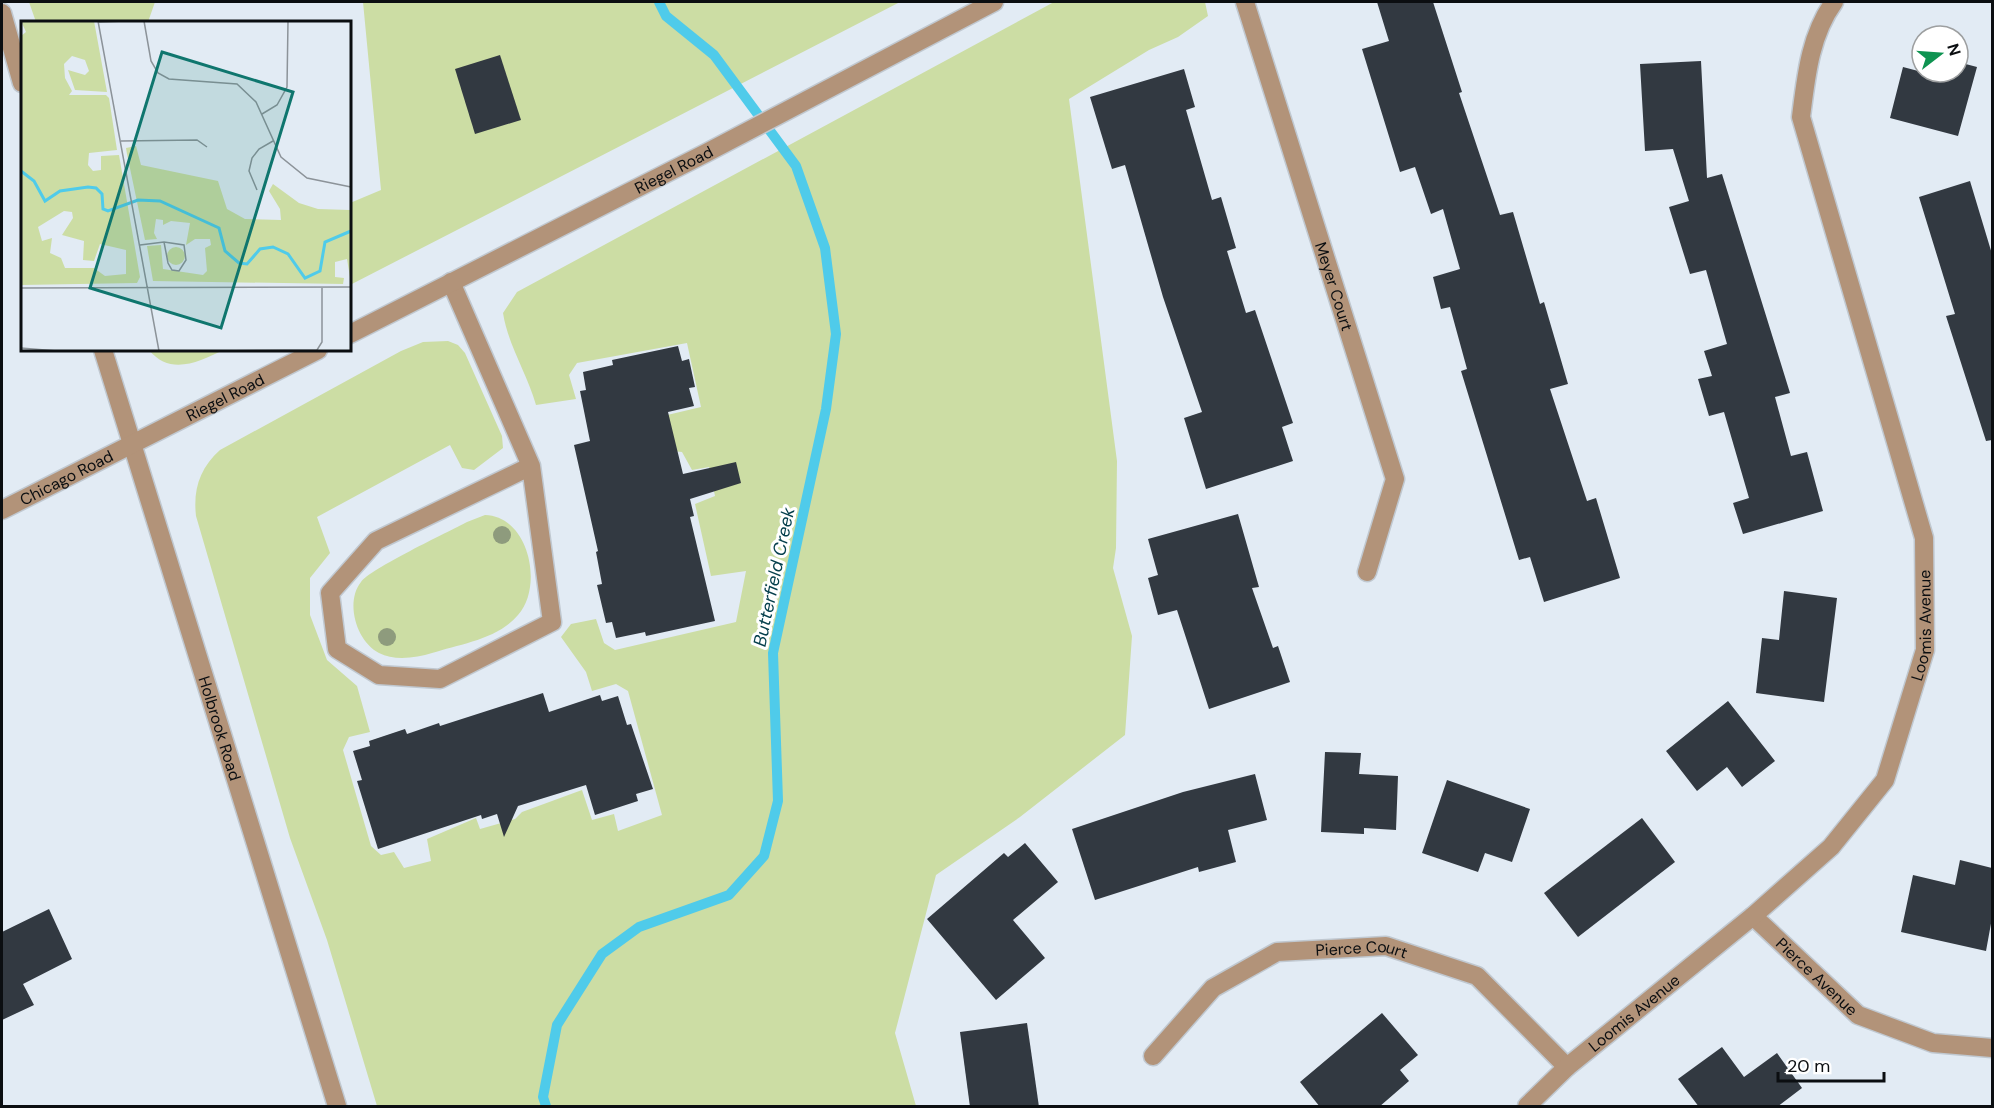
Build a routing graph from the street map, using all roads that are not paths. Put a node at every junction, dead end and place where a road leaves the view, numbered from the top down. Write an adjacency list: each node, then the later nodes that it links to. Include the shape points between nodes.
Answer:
1 (994, 2): 6 (street, Riegel Road)
2 (1245, 2): 13 (street, Meyer Court, via 1395,479)
3 (1834, 2): 14 (street, Loomis Avenue, via 1822,18 1807,69 1801,117 1924,538 1925,650 1885,780 1831,847)
4 (2, 13): 5 (street)
5 (21, 80)
6 (451, 282): 7 (street, Riegel Road); 11 (street)
7 (351, 333)
8 (103, 351): 10 (street, Holbrook Road)
9 (316, 351): 10 (street, Riegel Road)
10 (131, 444): 12 (street, Chicago Road); 18 (street, Holbrook Road)
11 (531, 466): 11 (street, via 376,541 330,593 337,649 379,675 440,679 552,622)
12 (2, 510)
13 (1367, 572)
14 (1754, 916): 15 (street, Pierce Avenue, via 1858,1015 1934,1043); 17 (street, Loomis Avenue)
15 (1992, 1048)
16 (1154, 1056): 17 (street, Pierce Court, via 1213,988 1277,952 1386,946 1477,976)
17 (1567, 1067): 19 (street, Loomis Avenue)
18 (337, 1107)
19 (1527, 1107)

